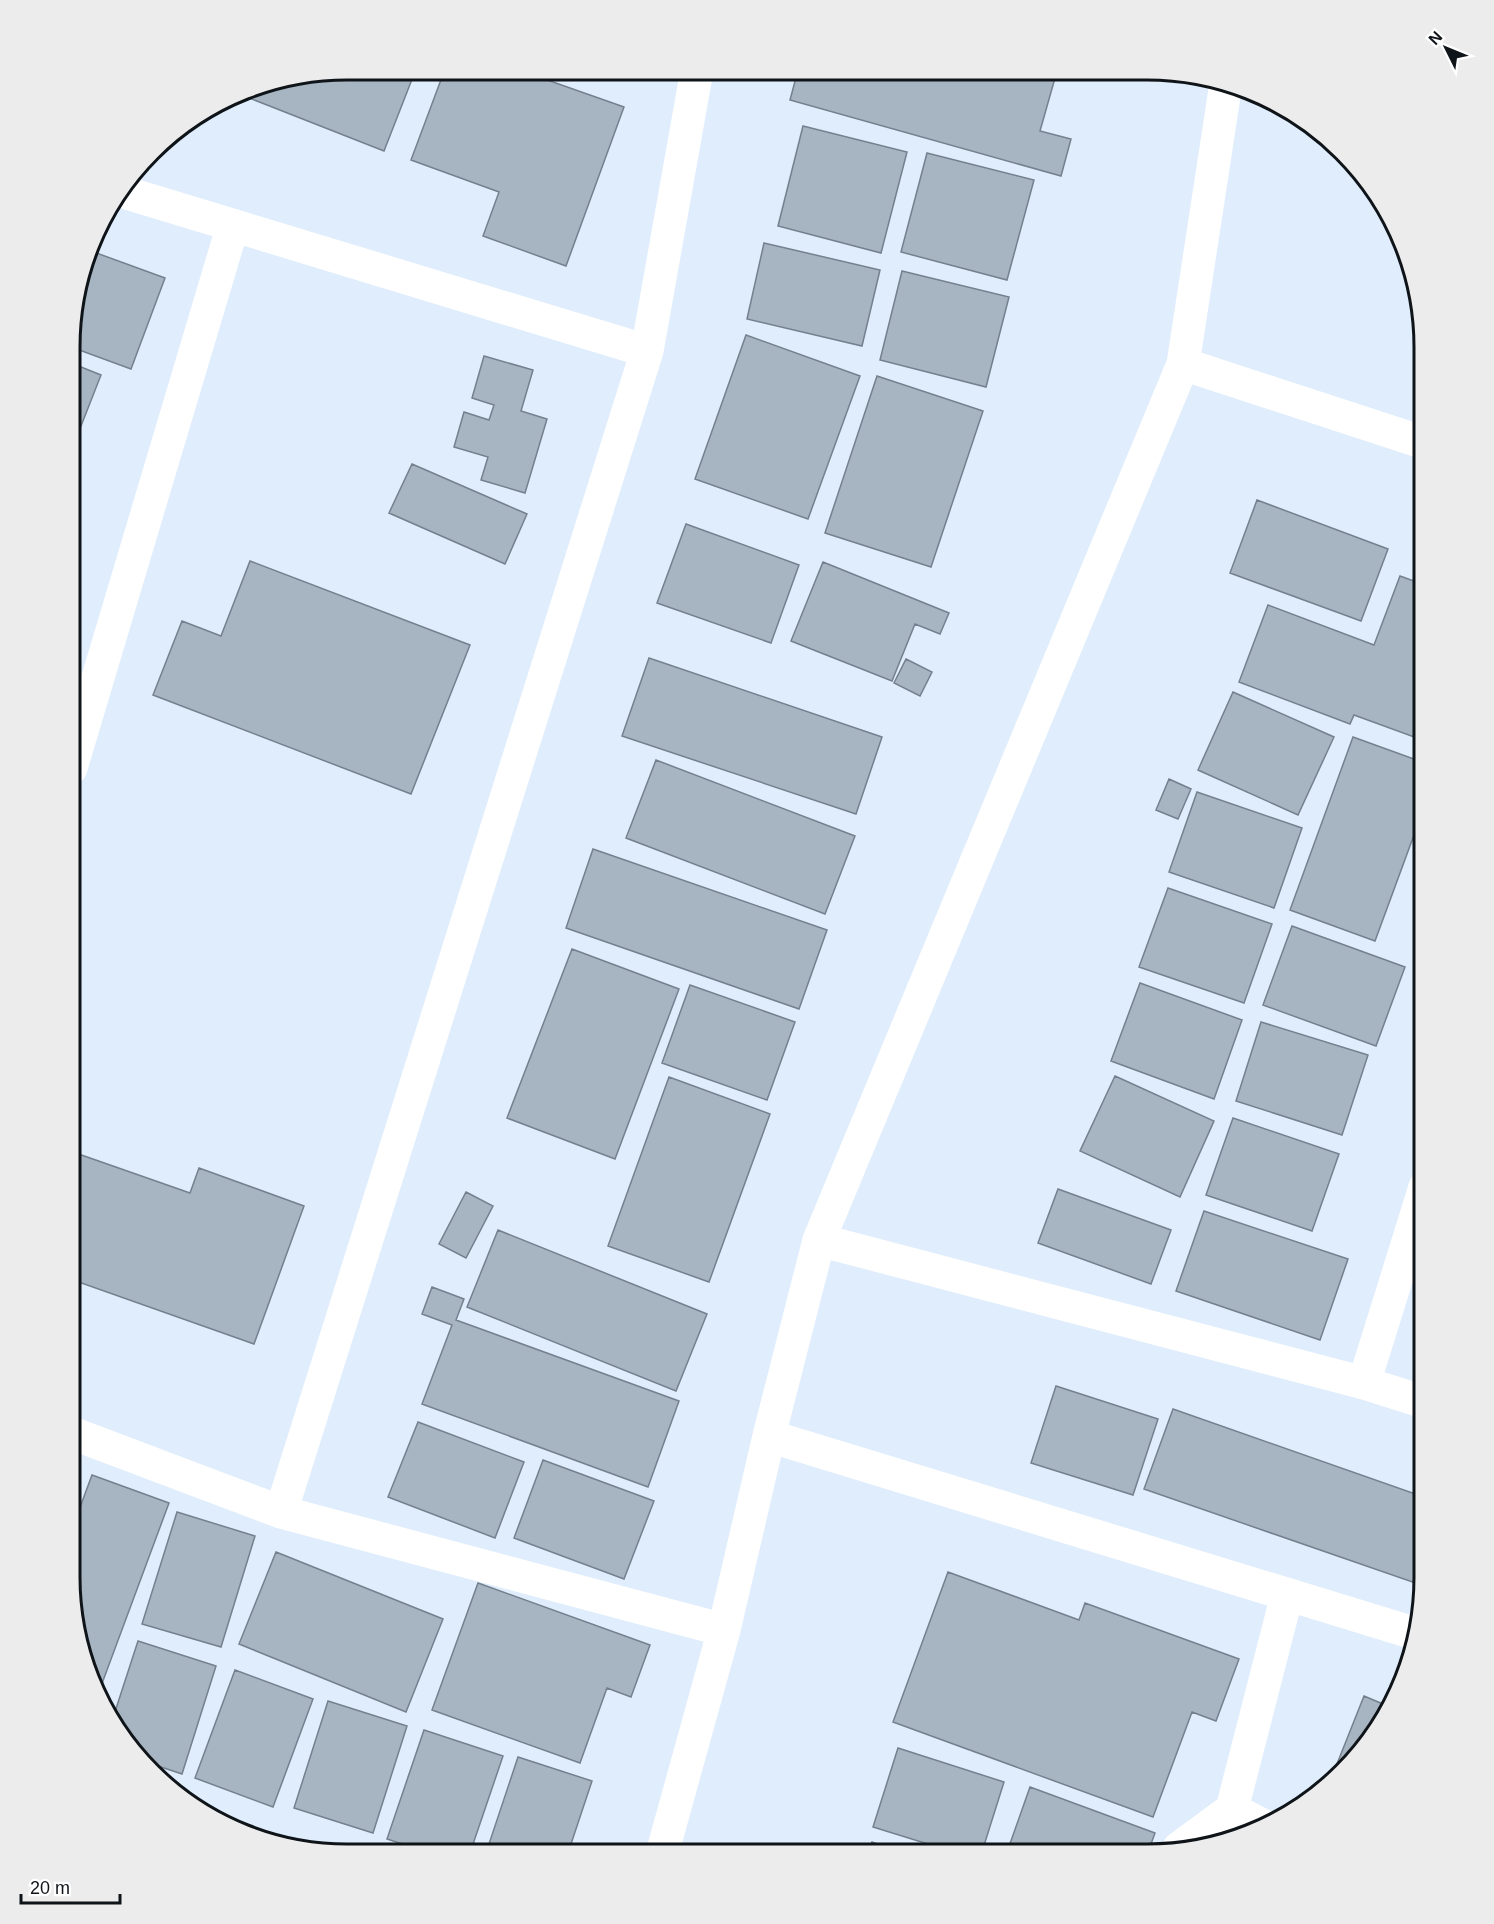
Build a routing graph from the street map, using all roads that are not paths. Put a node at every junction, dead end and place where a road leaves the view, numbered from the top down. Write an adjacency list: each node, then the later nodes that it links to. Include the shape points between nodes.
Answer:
1 (695, 80): 5 (street)
2 (1225, 91): 6 (street)
3 (128, 193): 4 (street)
4 (233, 225): 5 (street); 8 (street)
5 (647, 351): 15 (street)
6 (1183, 364): 7 (street); 10 (street)
7 (1414, 439)
8 (80, 735)
9 (1414, 1222): 11 (street)
10 (819, 1240): 11 (street); 14 (street)
11 (1364, 1383): 12 (street)
12 (1414, 1399)
13 (80, 1436): 15 (street)
14 (769, 1436): 16 (street); 17 (street)
15 (281, 1512): 17 (street)
16 (1287, 1595): 18 (street); 19 (street)
17 (724, 1630): 22 (street)
18 (1409, 1631)
19 (1232, 1809): 20 (street); 21 (street)
20 (1256, 1822)
21 (1189, 1841)
22 (665, 1844)

